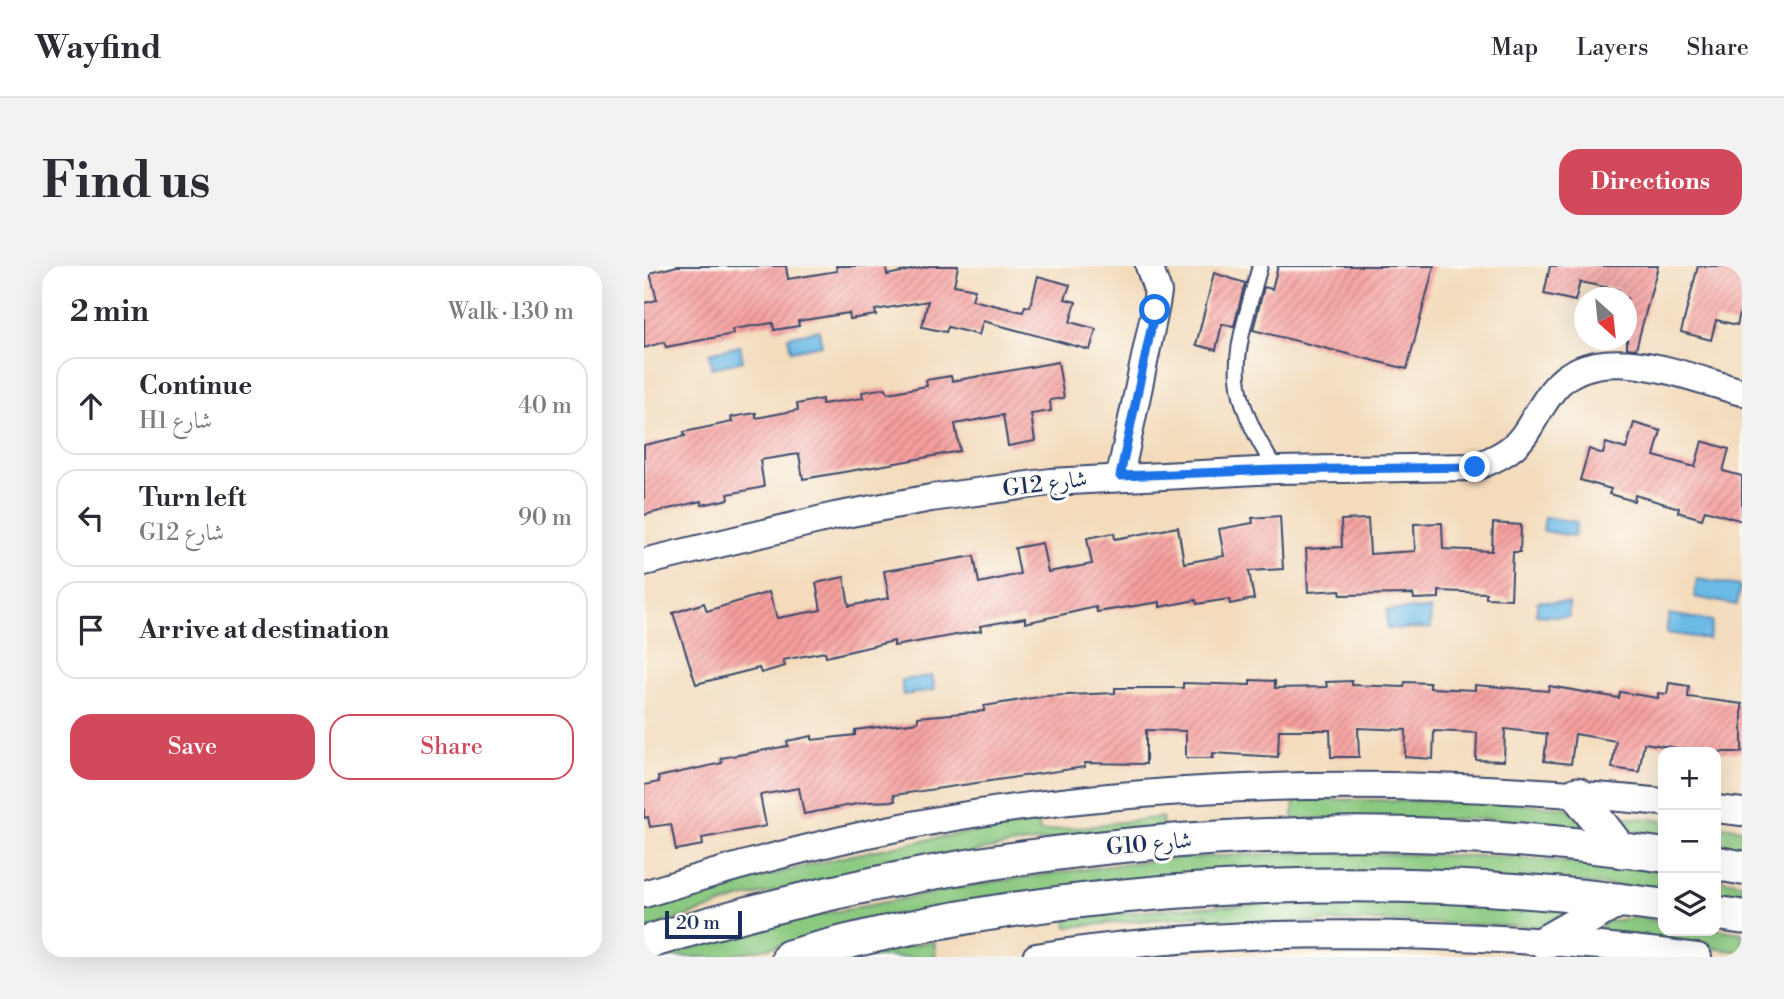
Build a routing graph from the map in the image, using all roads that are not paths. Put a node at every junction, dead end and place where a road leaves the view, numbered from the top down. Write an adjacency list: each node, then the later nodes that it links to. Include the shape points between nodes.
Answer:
1 (1149, 266): 5 (street, via 1158,292)
2 (1260, 266): 4 (lane, via 1236,355 1237,385 1246,416)
3 (1742, 392): 4 (street, G12 شارع, via 1647,366 1608,362 1570,375 1554,388 1531,430 1515,447 1475,467)
4 (1276, 470): 5 (street, G12 شارع)
5 (1120, 476): 6 (street, G12 شارع, via 890,506 741,536)
6 (644, 562)
7 (1577, 794): 8 (street); 11 (street); 15 (street, via 1288,786 1068,801 866,834 734,866)
8 (1658, 802)
9 (1721, 810): 10 (street)
10 (1742, 812)
11 (1621, 851): 12 (street, G10 شارع); 21 (street, G10 شارع, via 1382,834 1161,842 1051,853 872,882)
12 (1658, 855)
13 (1721, 864): 14 (street)
14 (1742, 868)
15 (644, 894)
16 (1619, 900): 17 (street); 20 (street); 22 (street, via 1422,887 1198,890 936,924)
17 (1658, 905)
18 (1721, 914): 19 (street)
19 (1742, 917)
20 (1545, 942): 23 (street, via 1426,934 1305,933 1186,940); 24 (street)
21 (644, 943)
22 (789, 957)
23 (1036, 957)
24 (1698, 957)

